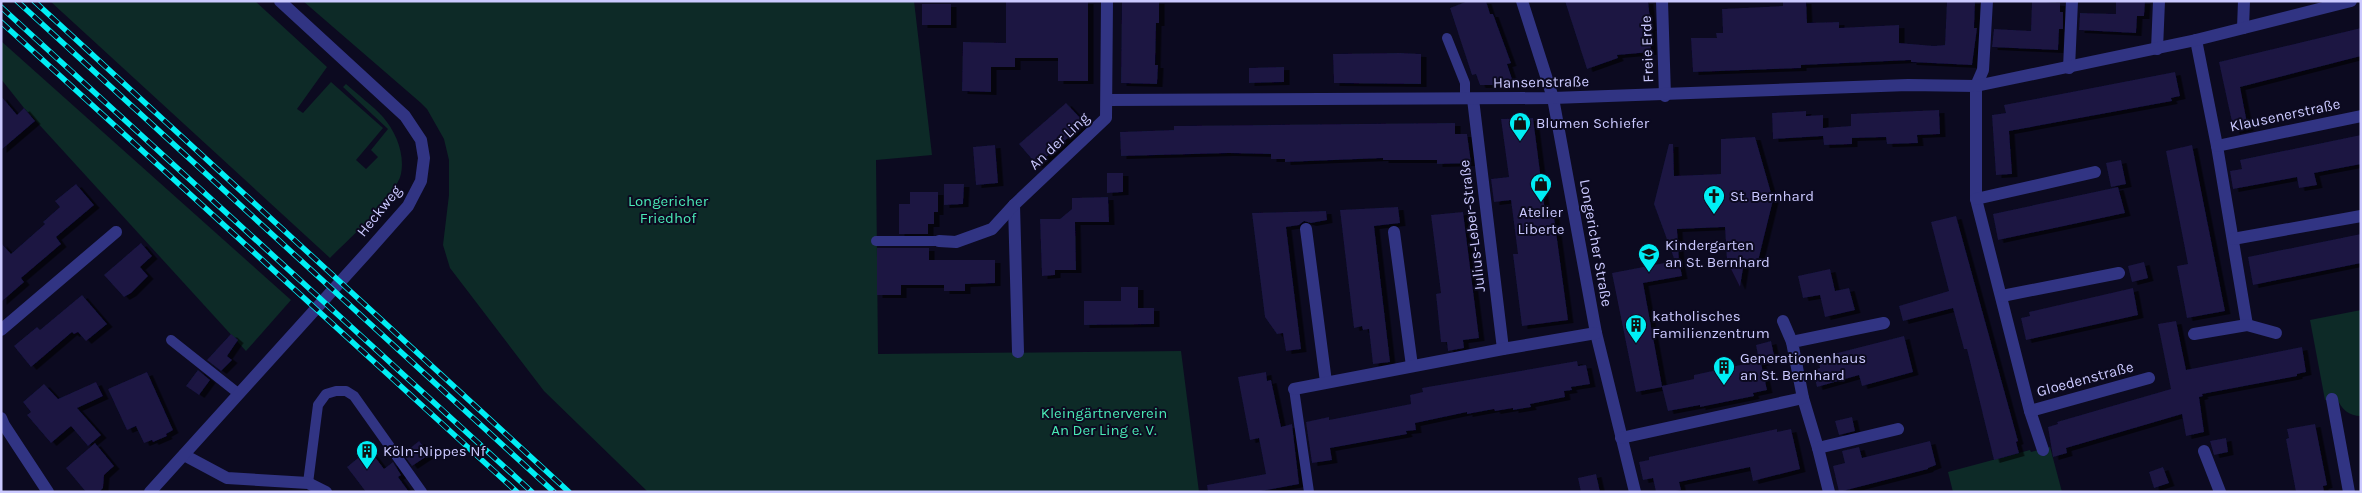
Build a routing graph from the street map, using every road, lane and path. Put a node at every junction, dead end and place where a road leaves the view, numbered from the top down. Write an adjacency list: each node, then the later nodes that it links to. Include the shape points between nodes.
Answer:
1 (280, 1): 50 (street, Heckweg, via 405,116 421,140 424,169 408,206)
2 (1107, 1): 20 (street, An der Ling)
3 (1522, 1): 18 (street, Longericher Straße)
4 (1662, 1): 17 (street, Freie Erde)
5 (1987, 1): 16 (street, via 1983,70)
6 (2072, 1): 15 (street)
7 (2159, 1): 14 (street)
8 (2244, 1): 11 (street)
9 (2351, 1): 10 (street, Hansenstraße)
10 (2330, 4): 11 (street, Hansenstraße)
11 (2243, 28): 13 (street, Hansenstraße)
12 (1447, 38): 19 (lane)
13 (2196, 40): 14 (street, Hansenstraße); 22 (street, Klausenerstraße)
14 (2157, 48): 15 (street, Hansenstraße)
15 (2069, 68): 16 (street, Hansenstraße)
16 (1976, 86): 17 (street, Hansenstraße, via 1908,85); 24 (street, Gloedenstraße)
17 (1665, 96): 18 (street, Hansenstraße)
18 (1553, 98): 19 (street, Hansenstraße); 40 (street, Longericher Straße)
19 (1469, 99): 20 (street, Hansenstraße); 44 (street, Julius-Leber-Straße)
20 (1107, 100): 25 (street, An der Ling, via 1106,118)
21 (2361, 116): 22 (street, Klausenerstraße)
22 (2217, 146): 30 (street, Klausenerstraße)
23 (2095, 172): 24 (street)
24 (1976, 199): 34 (street, Gloedenstraße)
25 (1014, 205): 32 (street, An der Ling, via 992,229 956,242); 45 (street)
26 (2361, 216): 30 (street)
27 (1306, 229): 48 (street)
28 (116, 232): 38 (street)
29 (1394, 232): 46 (street)
30 (2233, 239): 37 (street, Klausenerstraße)
31 (876, 240): 32 (lane)
32 (939, 241)
33 (2119, 273): 34 (street)
34 (2002, 296): 53 (street, Gloedenstraße)
35 (1783, 321): 43 (street)
36 (1884, 323): 43 (street)
37 (2247, 325): 39 (street); 41 (street)
38 (1, 330)
39 (2276, 333)
40 (1596, 334): 44 (street); 56 (street, Longericher Straße)
41 (2194, 334)
42 (171, 340): 50 (lane)
43 (1792, 342): 51 (street)
44 (1503, 349): 46 (street)
45 (1018, 352)
46 (1412, 366): 48 (street)
47 (2149, 378): 53 (street, Gloedenstraße)
48 (1326, 382): 49 (street)
49 (1294, 389): 66 (lane)
50 (239, 394): 60 (street, Heckweg)
51 (1803, 398): 56 (street); 57 (street)
52 (2332, 399): 70 (street)
53 (2030, 411): 58 (street, Gloedenstraße)
54 (1, 418): 62 (street)
55 (1898, 429): 57 (street)
56 (1621, 438): 67 (street, Longericher Straße)
57 (1818, 448): 68 (street)
58 (2043, 450)
59 (2204, 451): 69 (street)
60 (184, 455): 61 (street, via 227,478); 63 (street, Heckweg)
61 (308, 483): 64 (street); 65 (lane, via 318,405 326,394 346,391 354,396)
62 (48, 492)
63 (150, 492)
64 (326, 492)
65 (422, 492)
66 (1309, 492)
67 (1635, 492)
68 (1829, 492)
69 (2220, 492)
70 (2349, 492)

